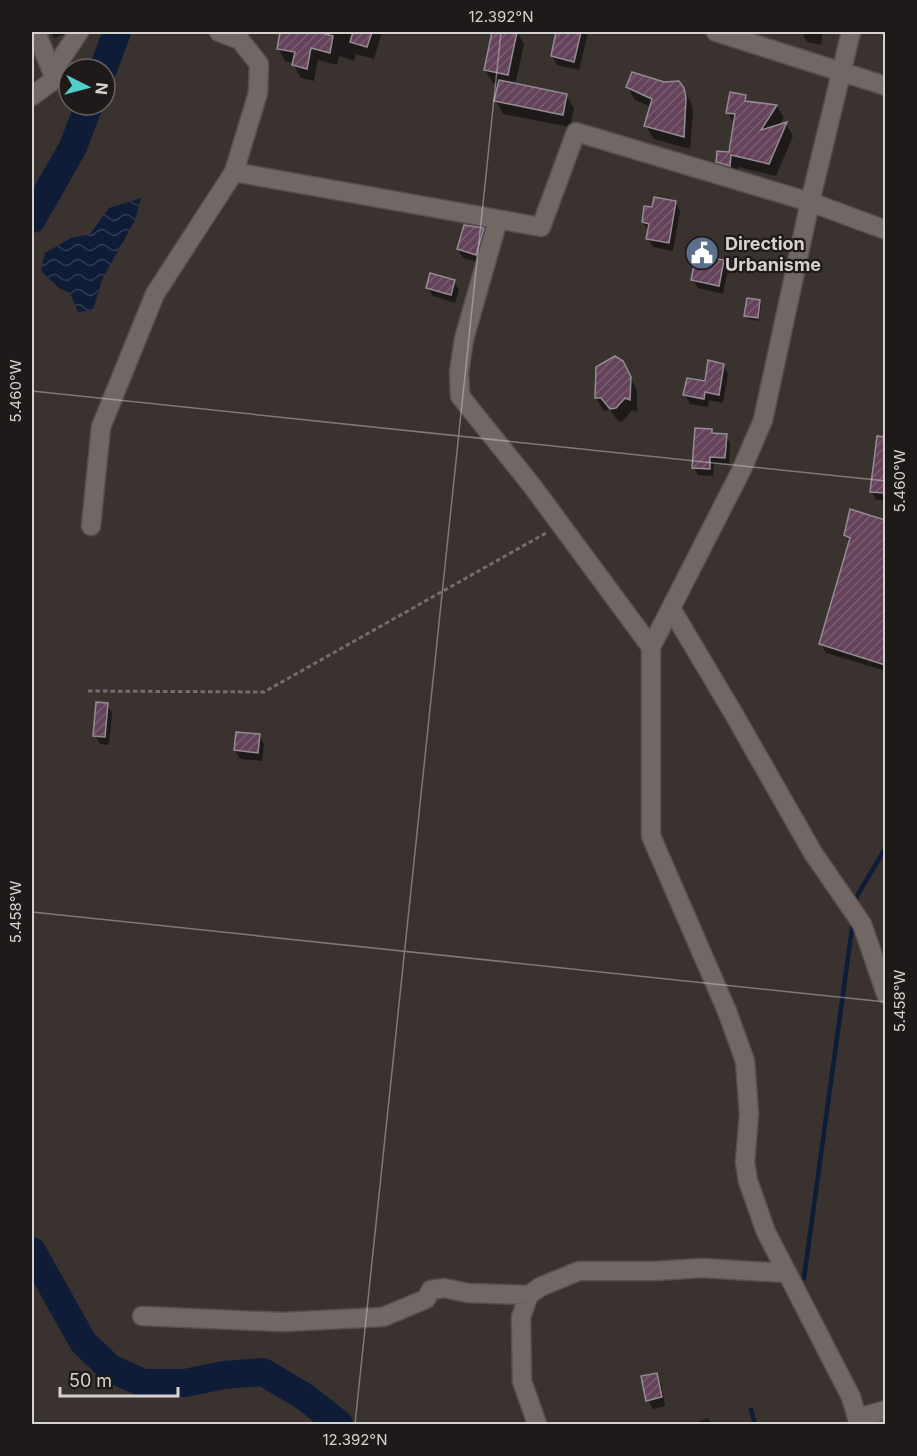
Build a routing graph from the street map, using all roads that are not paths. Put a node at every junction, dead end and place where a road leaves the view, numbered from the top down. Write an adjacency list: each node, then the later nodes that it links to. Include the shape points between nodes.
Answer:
1 (36, 32): 6 (street)
2 (79, 32): 6 (street)
3 (219, 32): 10 (street, via 240,40 259,64 258,93)
4 (716, 32): 7 (street)
5 (851, 32): 7 (street)
6 (52, 72): 9 (street, via 55,79)
7 (842, 72): 8 (street); 11 (street)
8 (885, 86)
9 (32, 96)
10 (234, 172): 12 (street); 14 (street, via 156,294 101,427)
11 (810, 202): 12 (street, via 576,132 541,227); 13 (street); 15 (street, via 763,420)
12 (498, 220): 16 (street, via 464,339 460,396)
13 (885, 230)
14 (92, 526)
15 (672, 610): 16 (street); 17 (street, via 813,853 862,924)
16 (651, 647): 18 (street, via 651,836 745,1061 748,1181)
17 (885, 994)
18 (786, 1273): 19 (street, via 702,1268 579,1271); 22 (street, via 825,1343)
19 (529, 1295): 20 (street, via 468,1293 444,1288 431,1290 426,1299 383,1317 282,1322); 23 (street, via 521,1317 522,1381)
20 (142, 1316)
21 (885, 1410): 22 (street)
22 (858, 1421)
23 (537, 1425)

